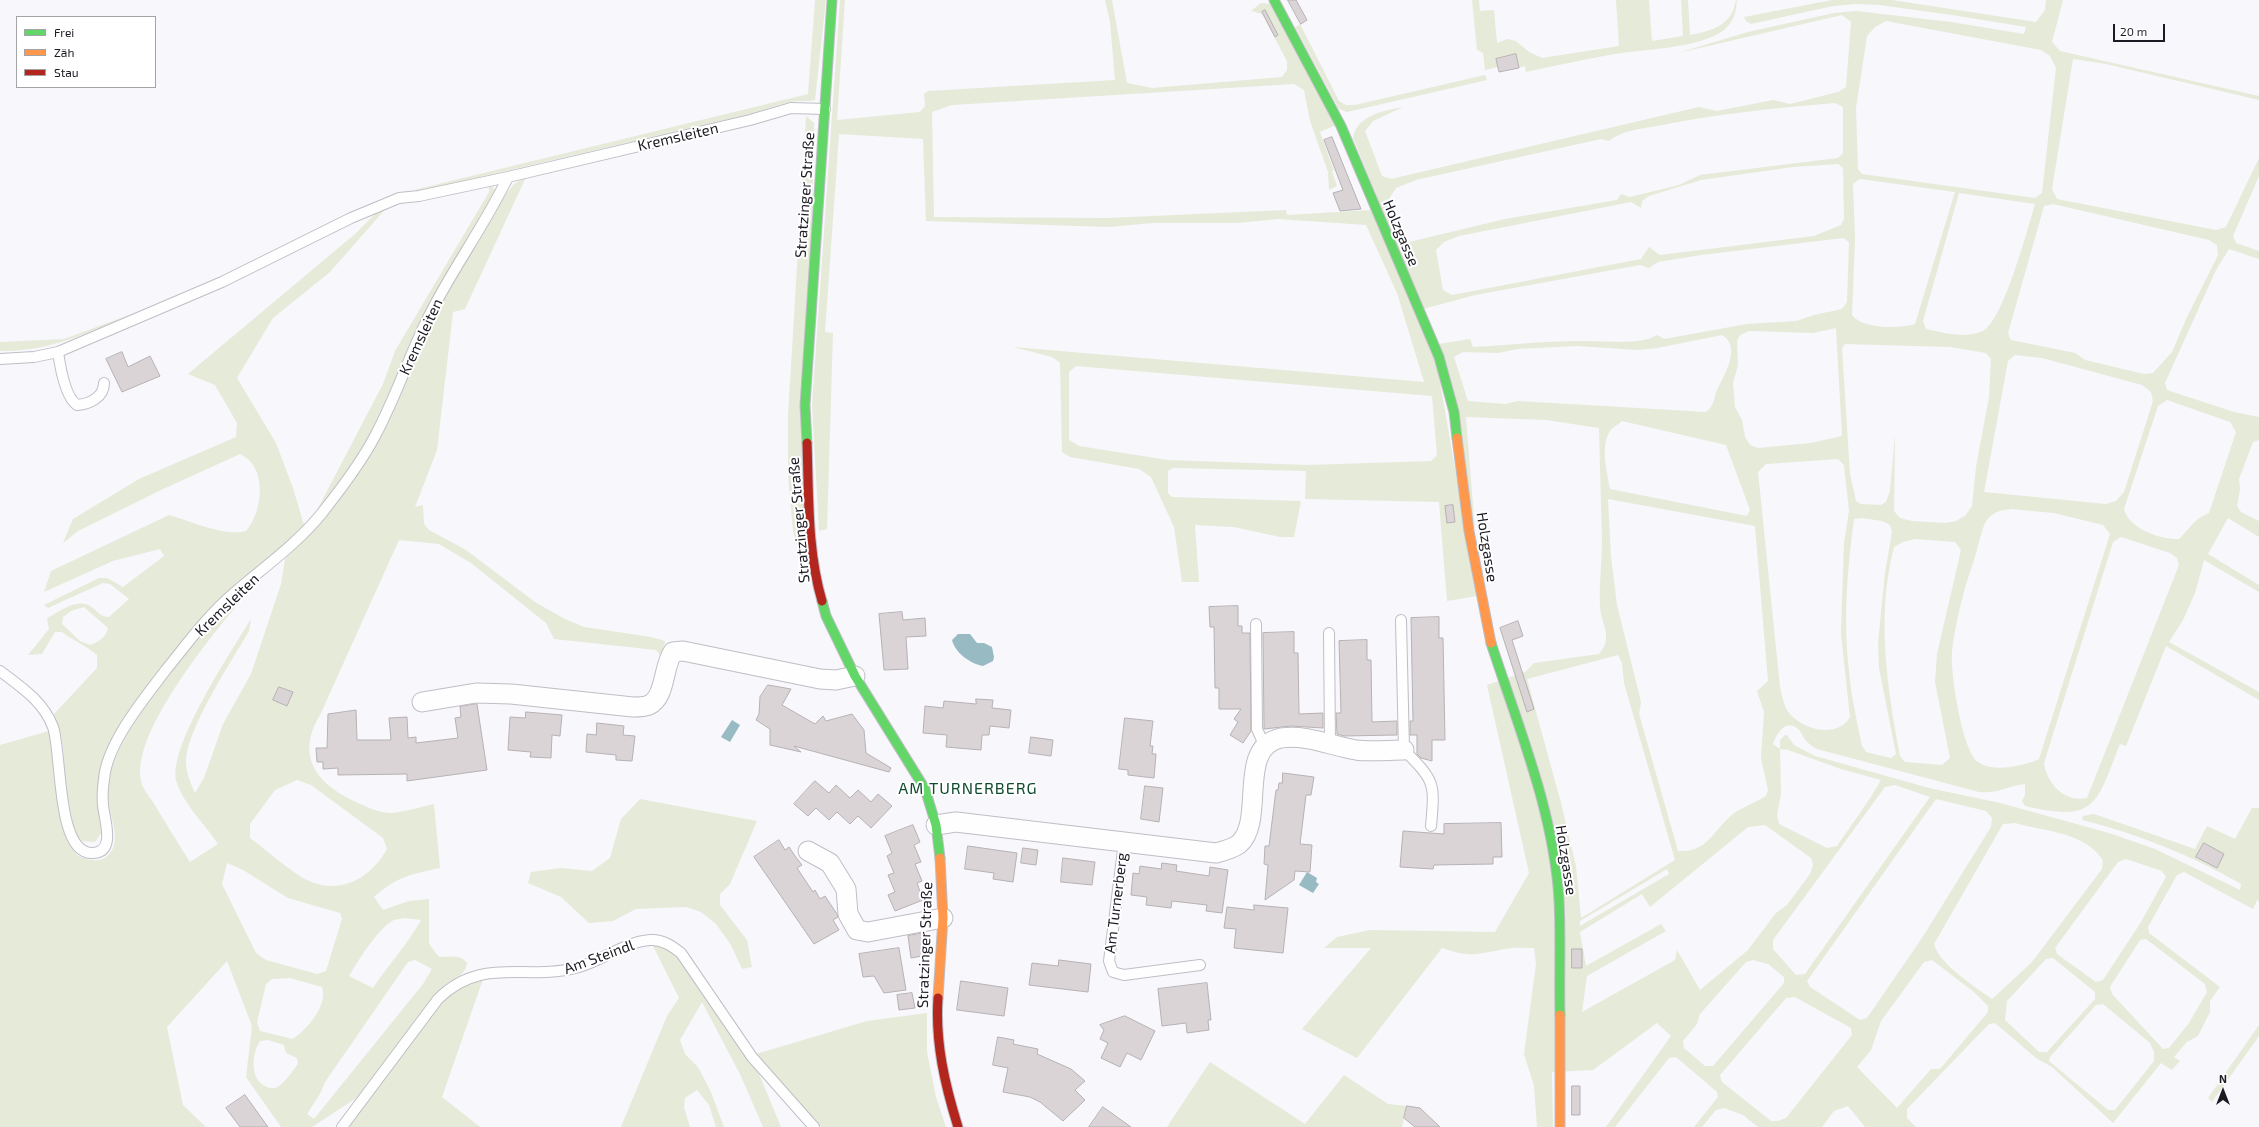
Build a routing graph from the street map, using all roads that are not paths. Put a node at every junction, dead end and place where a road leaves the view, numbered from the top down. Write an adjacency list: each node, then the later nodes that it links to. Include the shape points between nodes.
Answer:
1 (832, 0): 3 (street, Stratzinger Straße)
2 (1274, 0): 26 (street, Holzgasse, via 1341,126 1439,357 1454,412 1469,531 1488,632 1535,777 1550,838 1559,899)
3 (825, 109): 4 (lane, Kremsleiten, via 791,108); 12 (street, Stratzinger Straße, via 805,405 810,532 815,577 826,616)
4 (508, 177): 5 (lane, Kremsleiten, via 400,198 351,218 222,282); 11 (lane, Kremsleiten, via 426,321 375,437 350,476 320,516 278,558 210,617 154,686 126,726 104,775 103,803 108,837 106,845 100,851 84,851 77,847 72,839 65,819 58,745 46,711 34,696)
5 (58, 352): 6 (lane, Kremsleiten, via 34,357); 7 (lane, via 61,372 72,402 77,405 88,403 101,395)
6 (0, 359)
7 (104, 383)
8 (1401, 620): 16 (lane)
9 (1256, 624): 15 (lane, via 1257,729)
10 (1329, 633): 14 (lane)
11 (0, 671)
12 (855, 676): 13 (street, via 836,680 820,678 683,651 673,652 668,659 659,695 649,705 633,707 512,694 476,693); 17 (street, Stratzinger Straße, via 925,789)
13 (422, 702)
14 (1330, 744): 15 (street, via 1299,738 1280,738); 16 (street, via 1357,750)
15 (1265, 747): 19 (street, Am Turnerberg, via 1256,761 1250,822 1246,834 1239,843 1230,849 1216,852)
16 (1404, 750): 18 (lane, via 1430,779 1434,796)
17 (936, 825): 19 (street, Am Turnerberg, via 956,822); 21 (street, Stratzinger Straße, via 942,871)
18 (1431, 826)
19 (1124, 842): 22 (lane, Am Turnerberg, via 1109,961 1113,972 1124,975)
20 (808, 850): 21 (street, via 830,863 846,889 848,914 857,930 868,932)
21 (943, 918): 25 (street, Stratzinger Straße, via 937,1014 939,1050)
22 (1200, 965)
23 (342, 1127): 24 (lane, Am Steindl, via 438,999 464,979 483,973 561,971 581,966 635,943 652,940 668,943 680,953 752,1057)
24 (814, 1127)
25 (958, 1127)
26 (1560, 1127)

